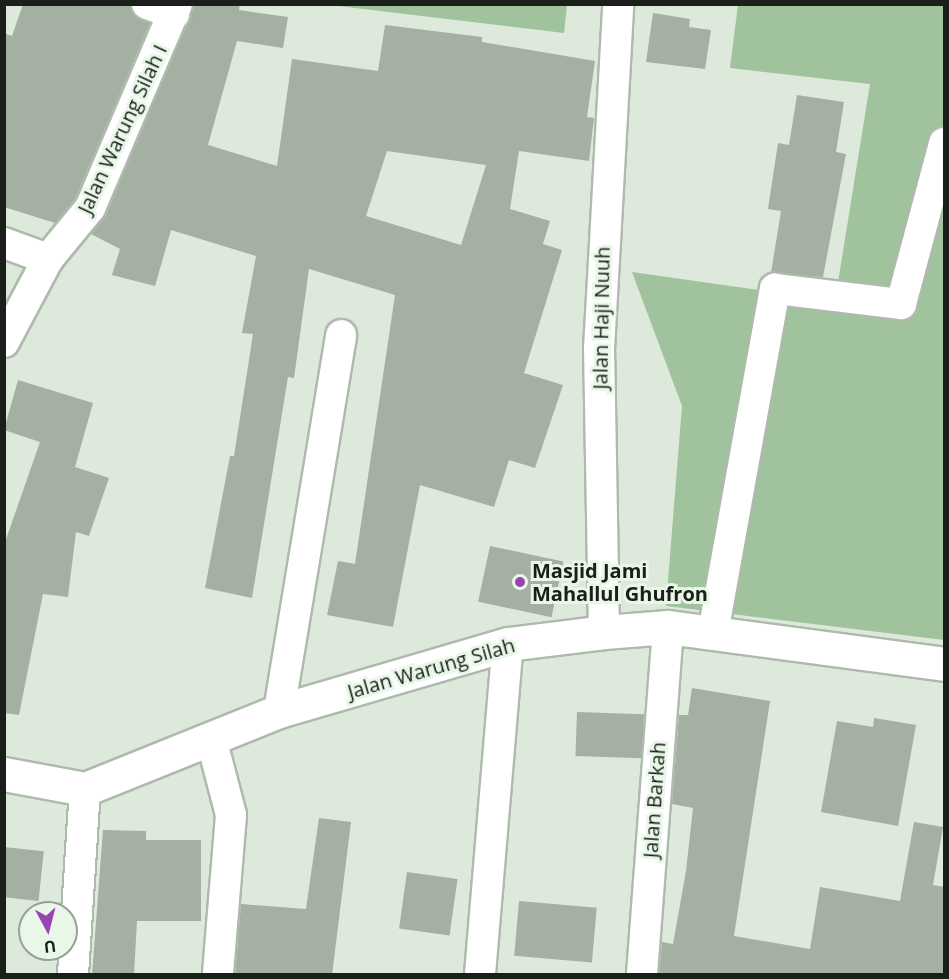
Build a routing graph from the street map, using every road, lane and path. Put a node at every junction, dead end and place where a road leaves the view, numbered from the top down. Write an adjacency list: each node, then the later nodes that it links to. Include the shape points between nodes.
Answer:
1 (618, 4): 9 (street, Jalan Haji Nuuh, via 599,349)
2 (166, 8): 5 (street, Jalan Warung Silah I, via 90,208)
3 (945, 143): 10 (street, via 901,304 775,289)
4 (4, 243): 5 (street)
5 (48, 259): 7 (street, Jalan Warung Silah I)
6 (341, 335): 13 (street)
7 (4, 342)
8 (668, 627): 9 (street, Jalan Warung Silah); 10 (street, Jalan Warung Silah); 20 (street, Jalan Barkah)
9 (603, 632): 11 (street, Jalan Warung Silah)
10 (713, 633): 12 (street, Jalan Warung Silah)
11 (508, 644): 13 (street, Jalan Warung Silah); 19 (street)
12 (945, 663)
13 (279, 711): 14 (street, Jalan Warung Silah)
14 (212, 742): 16 (street, Jalan Warung Silah); 18 (street, via 231,815)
15 (4, 774): 16 (street)
16 (85, 789): 17 (street)
17 (73, 975)
18 (218, 975)
19 (480, 975)
20 (642, 975)

